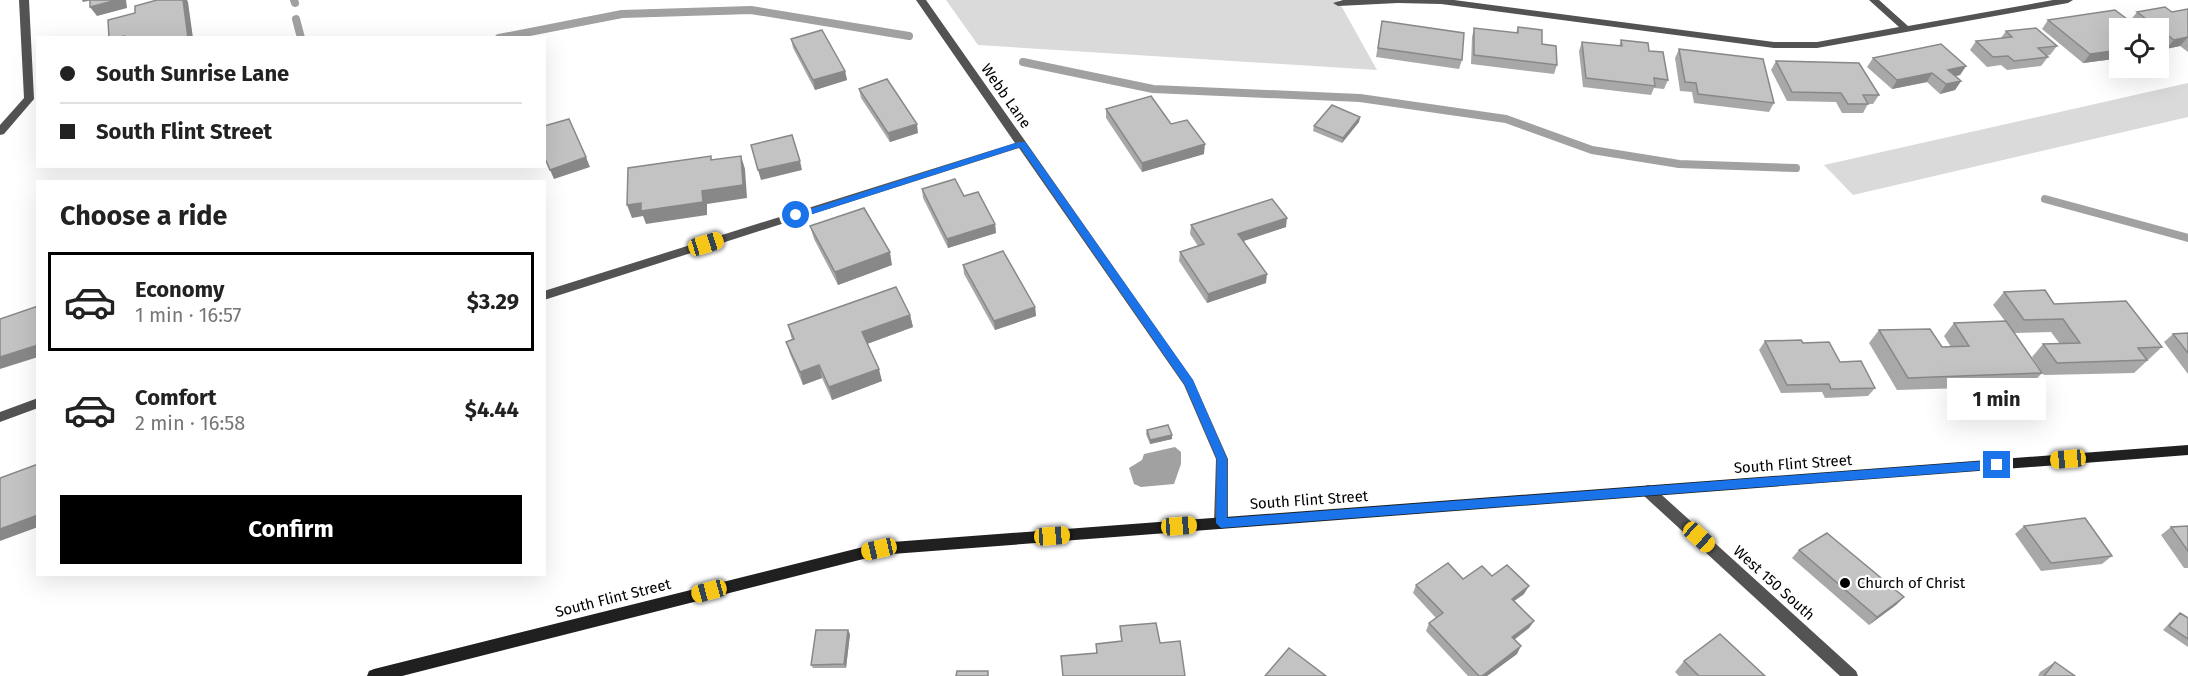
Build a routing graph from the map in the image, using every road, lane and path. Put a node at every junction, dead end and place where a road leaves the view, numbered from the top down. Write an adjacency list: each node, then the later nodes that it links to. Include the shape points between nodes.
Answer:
1 (24, 0): 8 (street, via 29,99)
2 (921, 0): 9 (street, Webb Lane)
3 (1874, 0): 7 (street)
4 (2068, 0): 7 (street)
5 (1338, 3): 6 (street)
6 (1487, 4): 7 (street, via 1774,45 1817,45)
7 (1906, 29)
8 (0, 132)
9 (1022, 144): 10 (street); 15 (street, Webb Lane, via 1189,383 1222,459)
10 (546, 295)
11 (36, 404): 12 (street)
12 (0, 417)
13 (2188, 450): 14 (main road, South Flint Street)
14 (1648, 490): 15 (main road, South Flint Street); 17 (street, West 150 South)
15 (1221, 523): 16 (main road, South Flint Street, via 879,549)
16 (382, 675)
17 (1851, 676)

